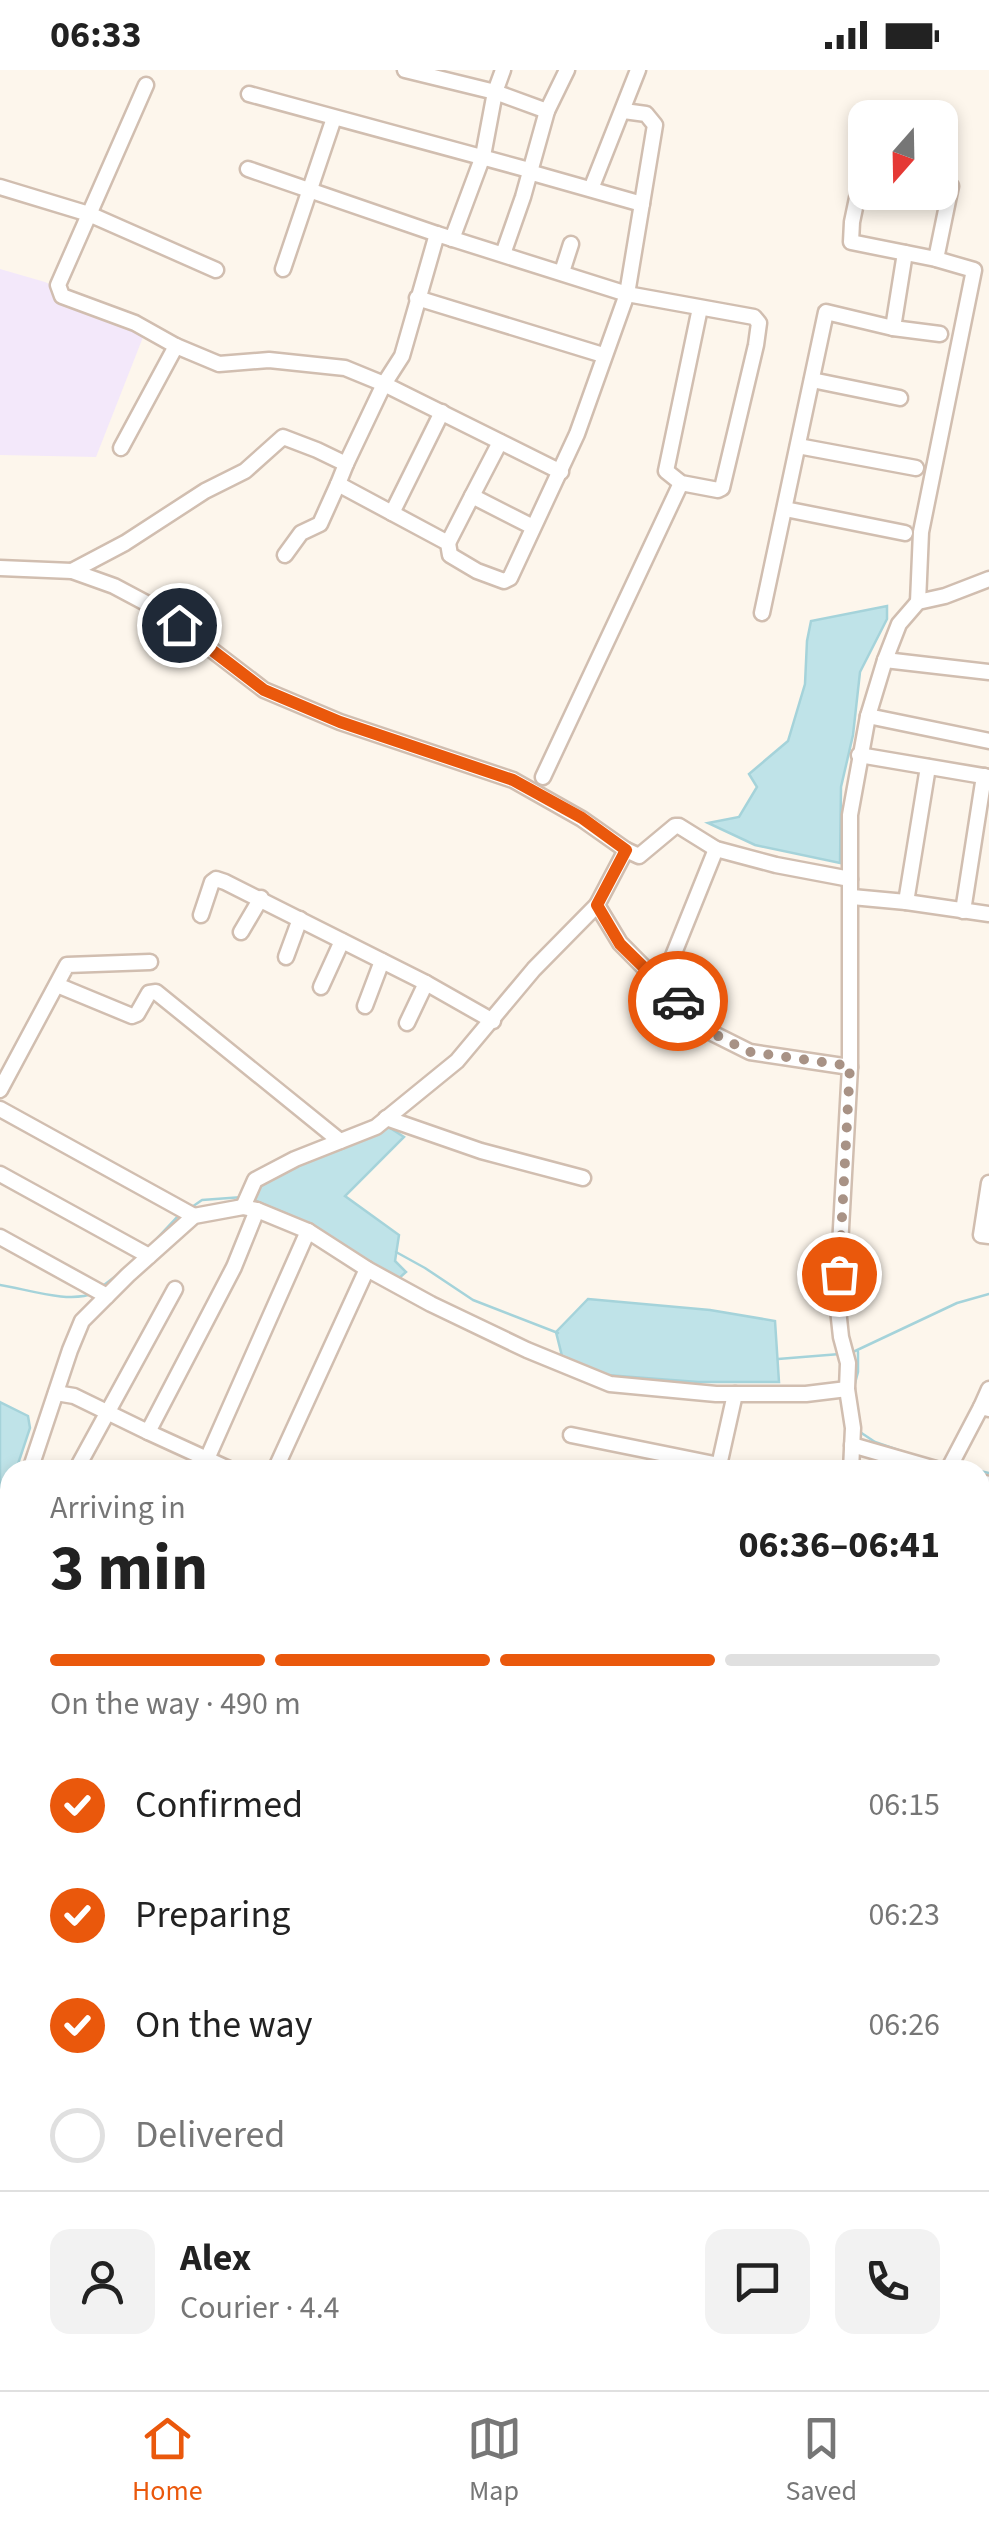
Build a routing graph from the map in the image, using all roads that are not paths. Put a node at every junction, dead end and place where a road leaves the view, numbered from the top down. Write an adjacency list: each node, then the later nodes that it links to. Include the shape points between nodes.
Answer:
1 (405, 70): 5 (street)
2 (502, 70): 7 (street)
3 (638, 70): 10 (street)
4 (568, 71): 9 (street)
5 (436, 74): 7 (street)
6 (146, 84): 21 (street)
7 (496, 92): 9 (street); 12 (street)
8 (249, 94): 11 (street)
9 (547, 110): 14 (street)
10 (624, 111): 16 (street); 18 (street, via 646,114 655,125)
11 (334, 118): 12 (street); 17 (street)
12 (483, 156): 14 (street); 23 (street)
13 (248, 169): 17 (street)
14 (529, 171): 16 (street); 26 (street)
15 (0, 186): 21 (street)
16 (590, 189): 18 (street)
17 (310, 190): 22 (street); 28 (street)
18 (642, 204): 31 (street)
19 (855, 210): 25 (street, via 851,242)
20 (946, 210): 27 (street)
21 (89, 214): 29 (street); 36 (street, via 58,285 62,296 135,322)
22 (437, 234): 23 (street); 32 (street)
23 (452, 239): 26 (street)
24 (571, 244): 30 (street)
25 (905, 253): 27 (street); 34 (street)
26 (503, 254): 30 (street)
27 (936, 259): 60 (street, via 974,270 974,277 921,532)
28 (283, 269)
29 (216, 270)
30 (562, 272): 31 (street)
31 (627, 294): 33 (street); 37 (street)
32 (417, 298): 37 (street); 39 (street, via 402,356)
33 (700, 308): 48 (street, via 666,471); 48 (street, via 754,317 759,324 722,488)
34 (893, 328): 35 (street); 38 (street, via 826,312)
35 (940, 334)
36 (176, 346): 39 (street, via 218,364 269,360 345,368); 44 (street)
37 (604, 354): 47 (street)
38 (812, 380): 40 (street); 43 (street)
39 (384, 384): 41 (street); 45 (street)
40 (900, 398)
41 (442, 412): 42 (street); 52 (street)
42 (500, 442): 47 (street); 50 (street)
43 (798, 446): 46 (street); 51 (street)
44 (121, 448)
45 (346, 464): 49 (street); 58 (street, via 283,438 245,471)
46 (916, 468)
47 (561, 472): 53 (street)
48 (680, 483): 68 (street)
49 (338, 484): 52 (street); 56 (street, via 320,524)
50 (472, 496): 53 (street); 55 (street)
51 (785, 509): 54 (street); 61 (street)
52 (392, 512): 55 (street)
53 (533, 527): 55 (street, via 504,582 450,556)
54 (906, 532)
55 (448, 543)
56 (284, 555)
57 (0, 568): 58 (street)
58 (72, 571): 71 (street, via 161,611 264,690 513,780)
59 (989, 579): 60 (street)
60 (918, 602): 62 (street, via 899,624)
61 (762, 614)
62 (885, 660): 63 (street); 64 (street)
63 (989, 672)
64 (868, 716): 65 (street); 66 (street)
65 (989, 741)
66 (859, 754): 67 (street); 72 (street)
67 (928, 767): 69 (street); 75 (street)
68 (543, 777)
69 (986, 777): 77 (street)
70 (716, 849): 71 (street, via 675,826 639,856); 72 (street); 87 (street)
71 (626, 850): 76 (street)
72 (850, 879): 73 (street)
73 (852, 897): 75 (street); 93 (street)
74 (261, 898): 79 (street, via 214,879); 80 (street); 81 (street)
75 (906, 902): 77 (street)
76 (597, 905): 87 (street, via 620,944); 91 (street)
77 (963, 911): 78 (street)
78 (989, 914)
79 (202, 915)
80 (300, 919): 82 (street); 83 (street)
81 (241, 932)
82 (342, 941): 85 (street); 89 (street)
83 (286, 957)
84 (150, 962): 88 (street, via 70,964)
85 (382, 962): 86 (street); 90 (street)
86 (426, 983): 91 (street); 92 (street)
87 (662, 983): 93 (street, via 706,1030 750,1052)
88 (56, 985): 94 (street); 97 (street, via 132,1016 156,992)
89 (321, 987)
90 (366, 1006)
91 (493, 1021): 96 (street, via 457,1061)
92 (407, 1023)
93 (850, 1066): 110 (street, via 837,1300)
94 (0, 1090)
95 (0, 1109): 102 (street)
96 (386, 1118): 97 (street); 99 (street)
97 (340, 1141): 101 (street, via 254,1180)
98 (0, 1174): 106 (street)
99 (583, 1178)
100 (989, 1184): 105 (street, via 981,1235)
101 (249, 1202): 102 (street); 103 (street); 116 (street, via 234,1268)
102 (188, 1213): 106 (street)
103 (308, 1231): 107 (street); 119 (street)
104 (0, 1236): 109 (street)
105 (989, 1236)
106 (145, 1254): 109 (street)
107 (367, 1269): 113 (street, via 610,1384); 122 (street)
108 (175, 1289): 115 (street)
109 (100, 1292): 112 (street, via 82,1320)
110 (847, 1389): 113 (street); 118 (street)
111 (989, 1389): 114 (street)
112 (56, 1393): 115 (street); 120 (street)
113 (736, 1394): 124 (street)
114 (985, 1408): 127 (street)
115 (108, 1412): 116 (street); 121 (street)
116 (148, 1432): 119 (street)
117 (571, 1435): 123 (street)
118 (852, 1445): 125 (street); 126 (street)
119 (207, 1459)
120 (33, 1460)
121 (82, 1460)
122 (279, 1460)
123 (687, 1460)
124 (721, 1460)
125 (851, 1460)
126 (904, 1460)
127 (954, 1460)

